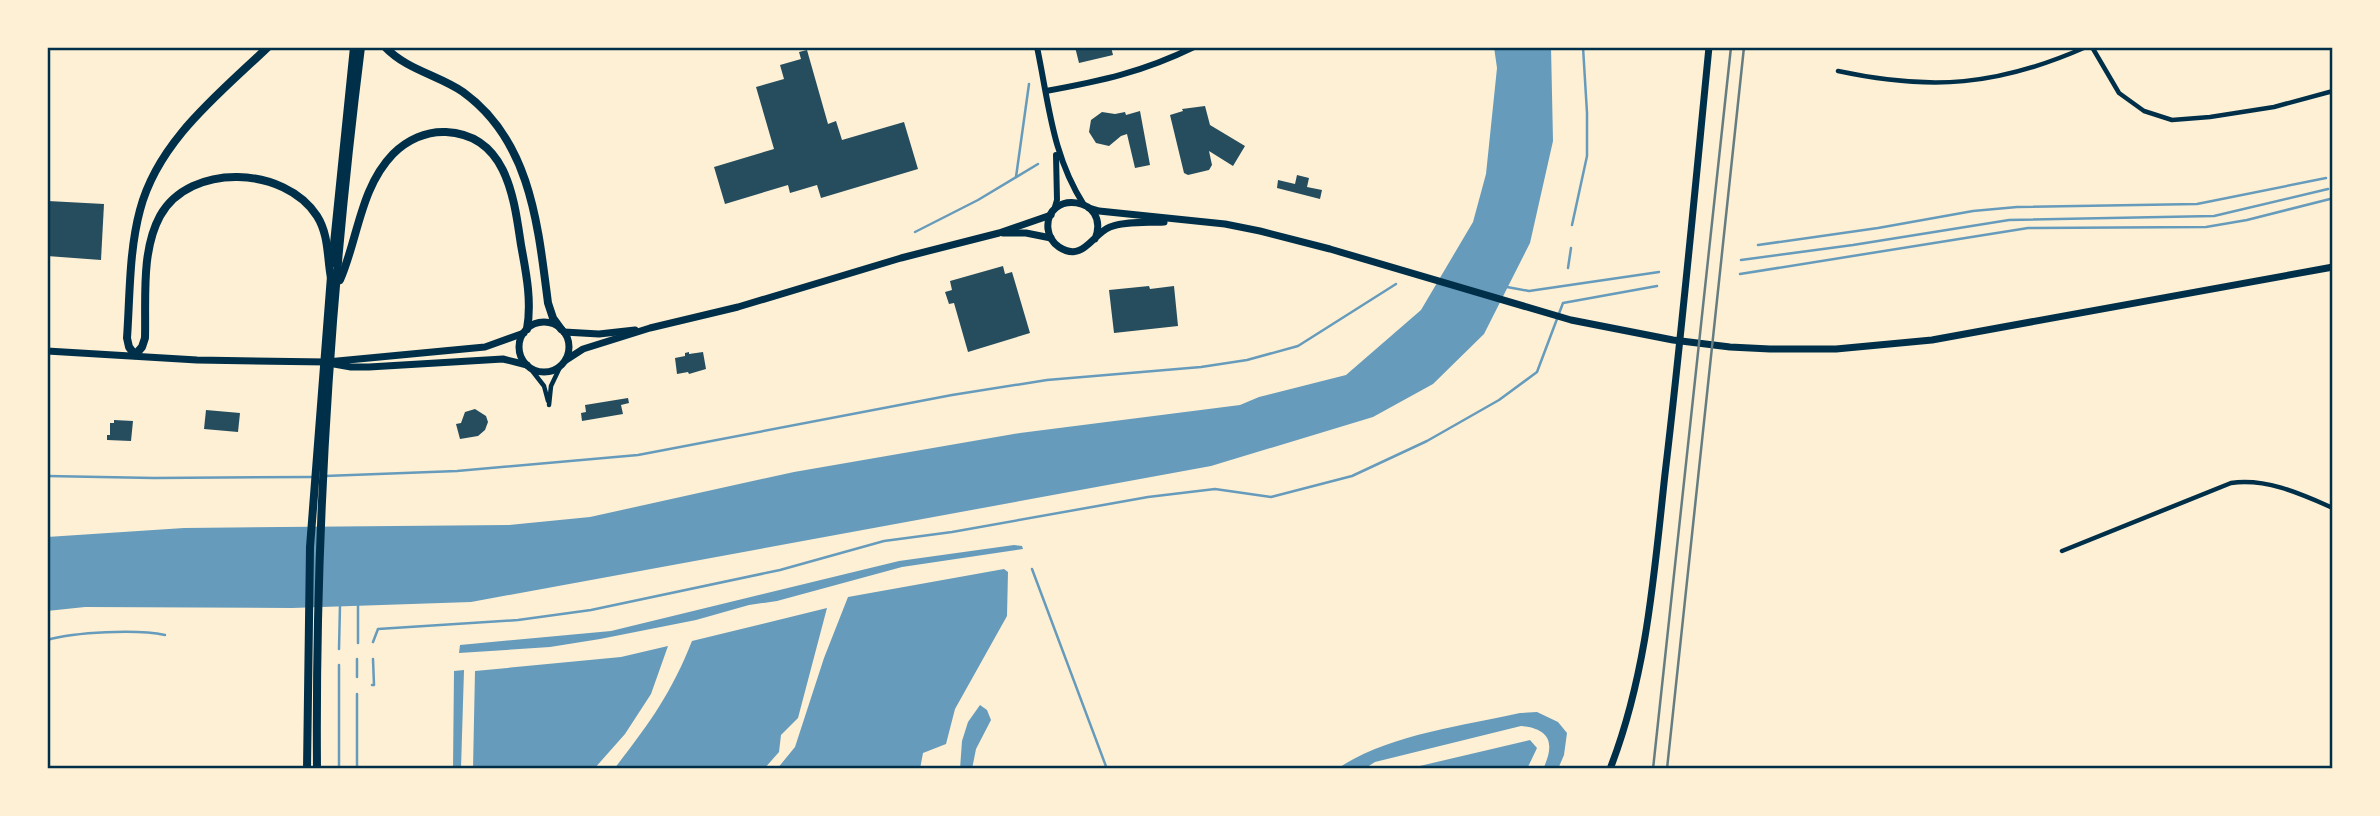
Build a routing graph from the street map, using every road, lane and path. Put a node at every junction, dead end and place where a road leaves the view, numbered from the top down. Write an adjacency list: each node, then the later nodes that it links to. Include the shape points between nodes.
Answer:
1 (268, 47): 28 (highway, via 181,134 148,186 131,268 127,338)
2 (354, 47): 21 (highway)
3 (361, 47): 22 (highway)
4 (385, 47): 26 (highway, via 474,100 504,134 528,186 548,303)
5 (1037, 47): 11 (street)
6 (1194, 47): 11 (street, via 1134,73)
7 (1709, 47): 36 (main road, via 1649,617 1634,696)
8 (2086, 47): 10 (street, via 2018,73 1959,83 1903,83)
9 (2092, 47): 12 (street, via 2119,93 2144,111 2172,120 2274,107)
10 (1838, 71)
11 (1046, 91): 13 (street)
12 (2333, 92)
13 (1056, 146): 14 (street, via 1063,168); 15 (street, via 1057,200)
14 (1086, 206): 15 (main road, via 1067,203); 16 (main road); 19 (main road, via 1097,221)
15 (1052, 213): 17 (main road); 18 (main road, via 1048,224)
16 (1175, 220): 19 (main road, via 1120,225 1103,230); 20 (main road, via 1260,231 1571,320 1673,340 1770,349 1836,349 1932,340)
17 (999, 233): 18 (main road); 24 (main road)
18 (1051, 238): 19 (main road, via 1071,251 1084,249)
19 (1095, 239)
20 (2333, 267)
21 (331, 278): 23 (highway); 28 (highway, via 323,227 303,200 274,185 245,178 200,181 167,205 155,228 148,264 145,338)
22 (337, 286): 23 (highway); 25 (highway, via 364,203 385,164 411,141 434,133 455,133 483,145 510,186 528,295)
23 (330, 326): 34 (highway, via 313,491); 35 (highway)
24 (650, 328): 26 (main road, via 599,334); 30 (main road, via 583,349)
25 (525, 331): 26 (main road, via 551,323); 29 (main road, via 485,347); 31 (main road, via 520,350)
26 (563, 331): 30 (main road, via 569,347)
27 (47, 351): 28 (main road)
28 (135, 355): 29 (main road)
29 (327, 362): 31 (main road, via 351,367 503,359)
30 (563, 363): 31 (main road, via 547,372); 31 (street, via 551,386 549,405 544,386)
31 (529, 367)
32 (2333, 508): 33 (street, via 2262,483 2231,483)
33 (2062, 551)
34 (307, 769)
35 (317, 769)
36 (1610, 769)

